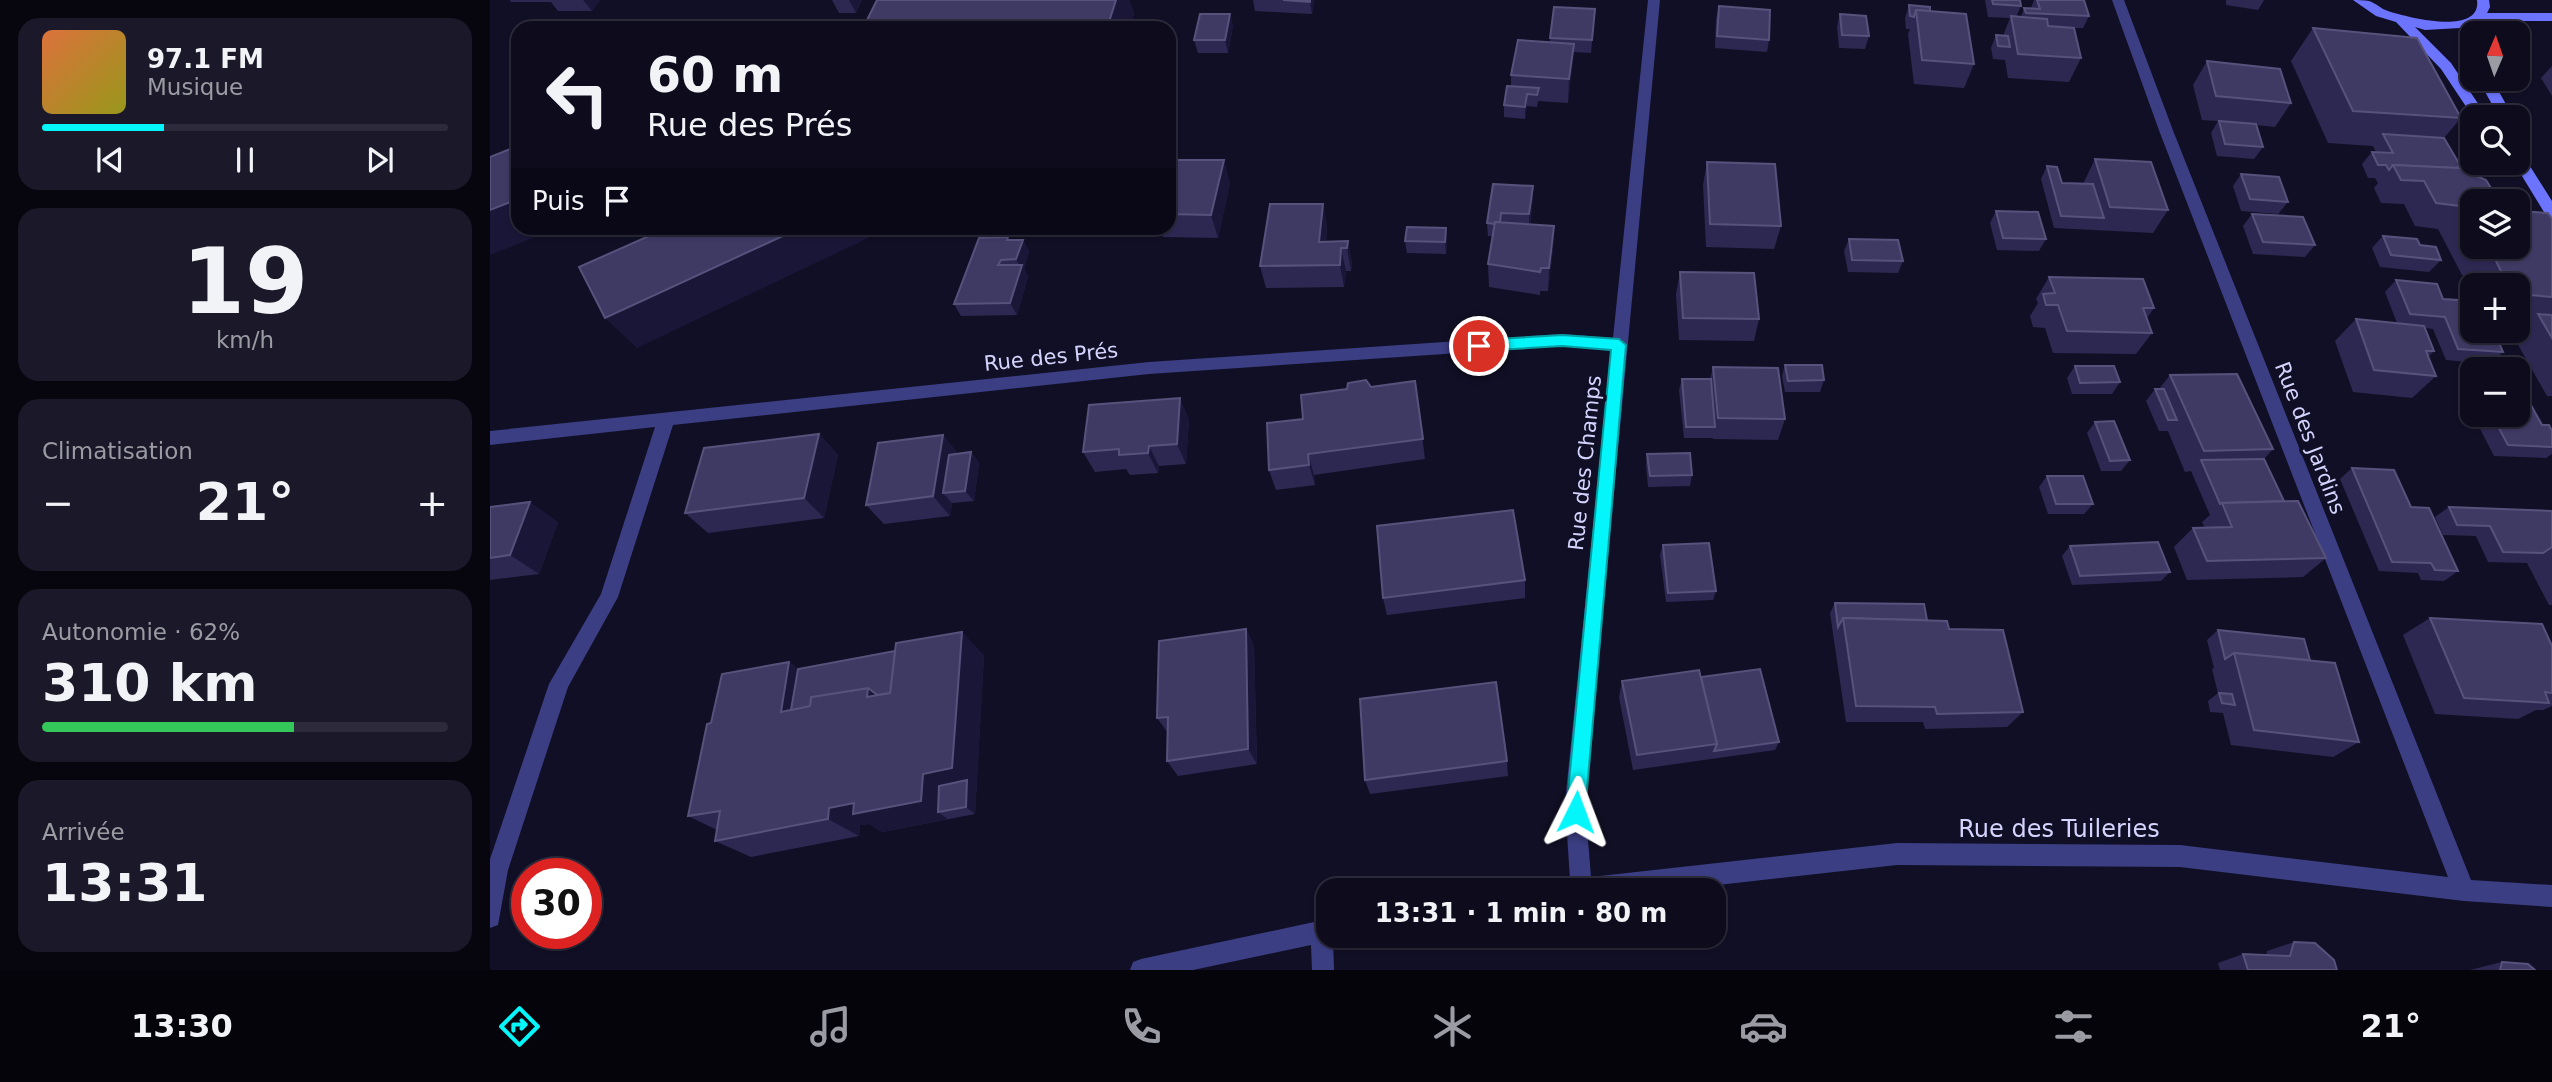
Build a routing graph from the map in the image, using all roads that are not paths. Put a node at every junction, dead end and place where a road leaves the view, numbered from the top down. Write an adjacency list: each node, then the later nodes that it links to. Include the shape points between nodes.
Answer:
1 (1654, 0): 13 (street, Rue des Champs)
2 (2118, 0): 18 (street, Rue des Jardins)
3 (2483, 0): 6 (main road)
4 (2358, 1): 7 (main road)
5 (2552, 17): 6 (main road)
6 (2478, 18): 8 (main road)
7 (2402, 21): 9 (main road, via 2425,26); 10 (main road, via 2446,66)
8 (2472, 21)
9 (2460, 24)
10 (2472, 105)
11 (2529, 175): 12 (main road)
12 (2552, 213)
13 (1619, 345): 14 (street, Rue des Prés, via 1562,340 1149,368); 16 (street, Rue des Champs, via 1575,802)
14 (667, 417): 15 (street, Rue des Prés); 20 (street, via 609,597 559,684 497,870)
15 (490, 438)
16 (1574, 878)
17 (1685, 878): 18 (street, Rue des Tuileries, via 1897,855 2180,856)
18 (2464, 890): 19 (street, Rue des Tuileries)
19 (2552, 896)
20 (490, 917)
21 (1316, 932): 23 (street)
22 (1324, 948): 24 (street)
23 (1141, 970)
24 (1323, 970)

